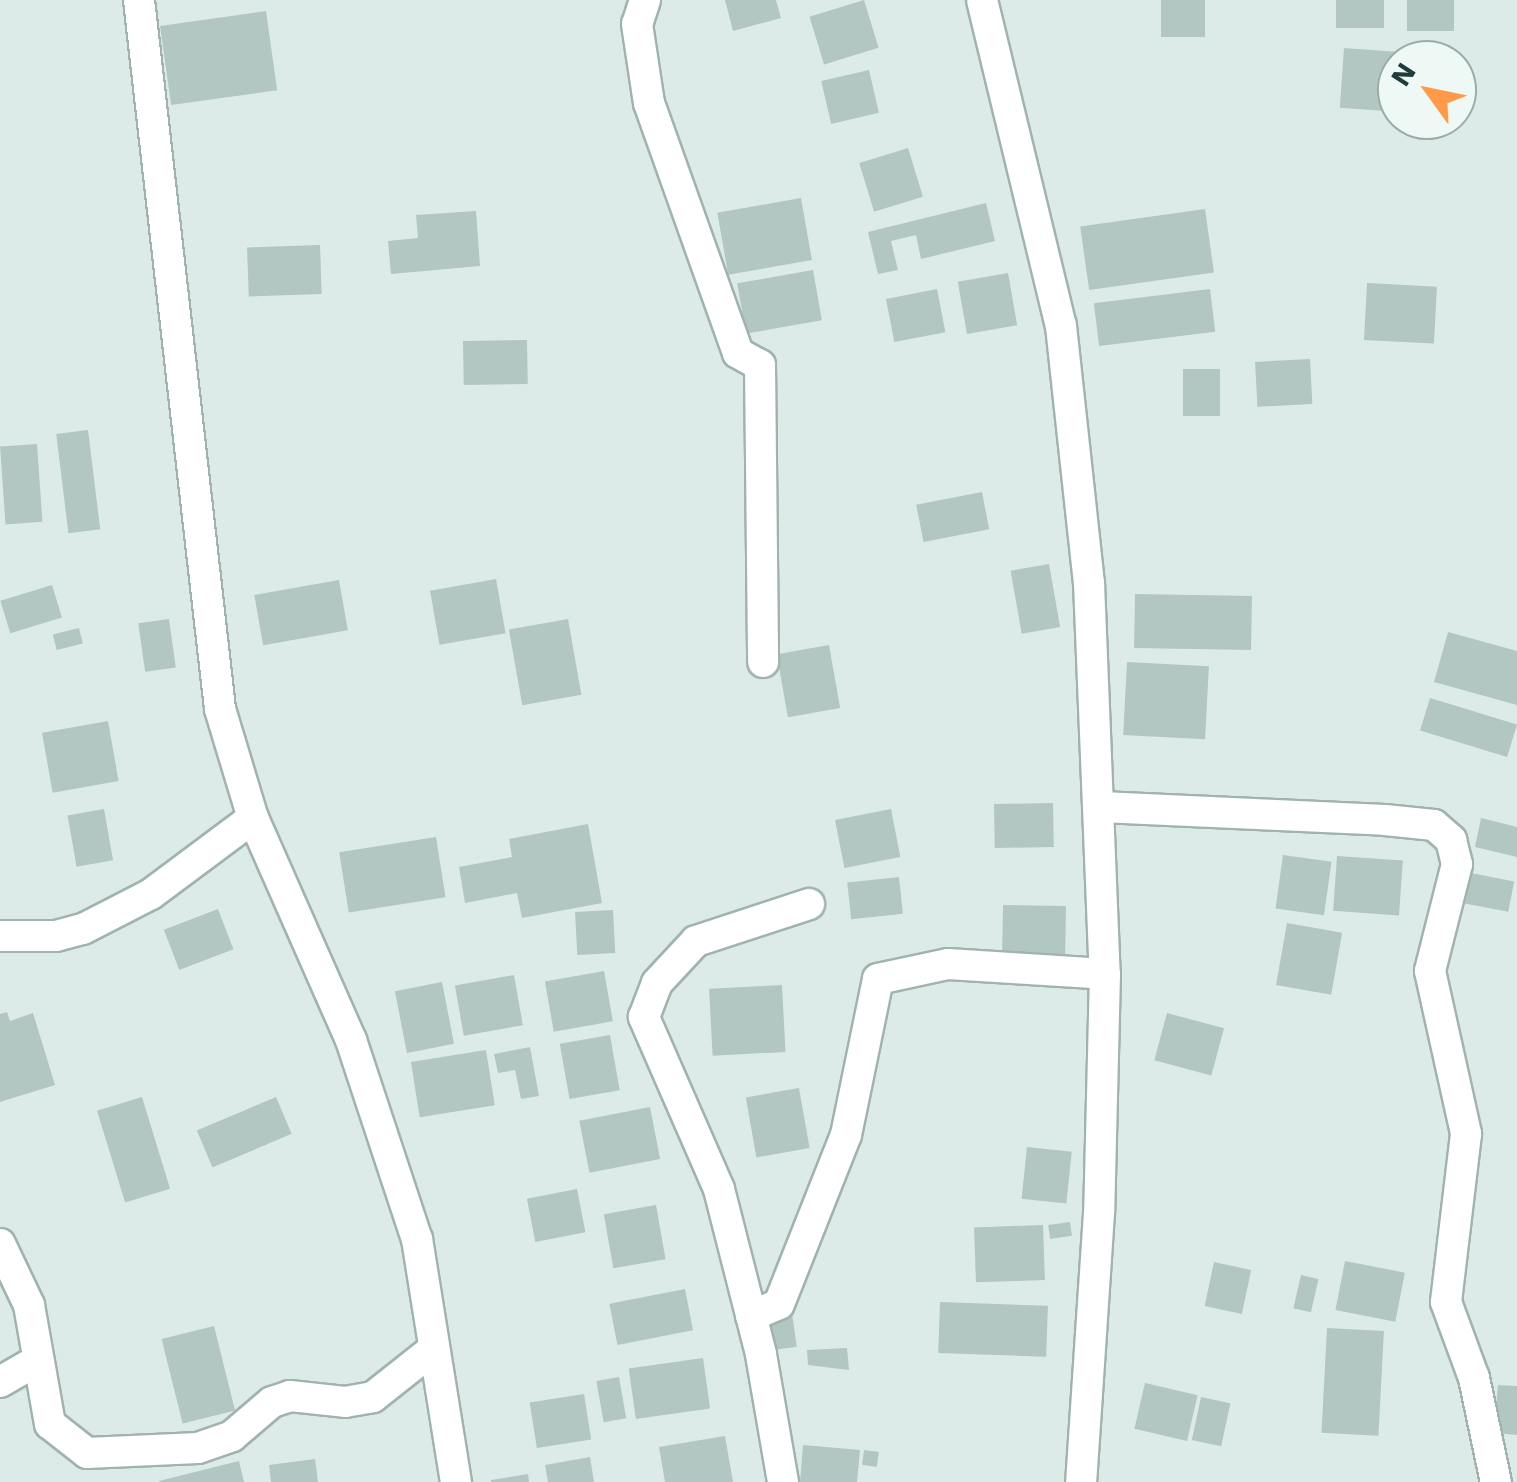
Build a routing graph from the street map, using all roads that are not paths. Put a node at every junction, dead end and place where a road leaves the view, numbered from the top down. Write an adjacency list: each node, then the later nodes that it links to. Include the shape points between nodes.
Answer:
1 (139, 0): 6 (street, via 220,709)
2 (645, 0): 4 (street, via 638,24 648,102 738,353 760,365)
3 (982, 0): 5 (street, via 1061,326 1088,565)
4 (763, 662)
5 (1101, 807): 9 (street); 18 (street, via 1434,825 1451,840 1457,864 1430,971 1466,1134 1446,1302 1474,1378)
6 (253, 818): 8 (street, via 151,894 84,929); 12 (street, via 351,1040 388,1145 418,1239)
7 (809, 904): 11 (street, via 696,941 657,984 644,1017 720,1188)
8 (0, 936)
9 (1104, 974): 11 (street, via 948,964 878,979 846,1135 779,1304); 17 (street, via 1099,1213)
10 (0, 1244): 13 (street, via 30,1305)
11 (751, 1316): 16 (street)
12 (431, 1350): 13 (street, via 372,1398 290,1396 215,1442 128,1454 87,1453 50,1424); 15 (street)
13 (38, 1360): 14 (street)
14 (0, 1382)
15 (456, 1482)
16 (782, 1482)
17 (1081, 1482)
18 (1496, 1482)

